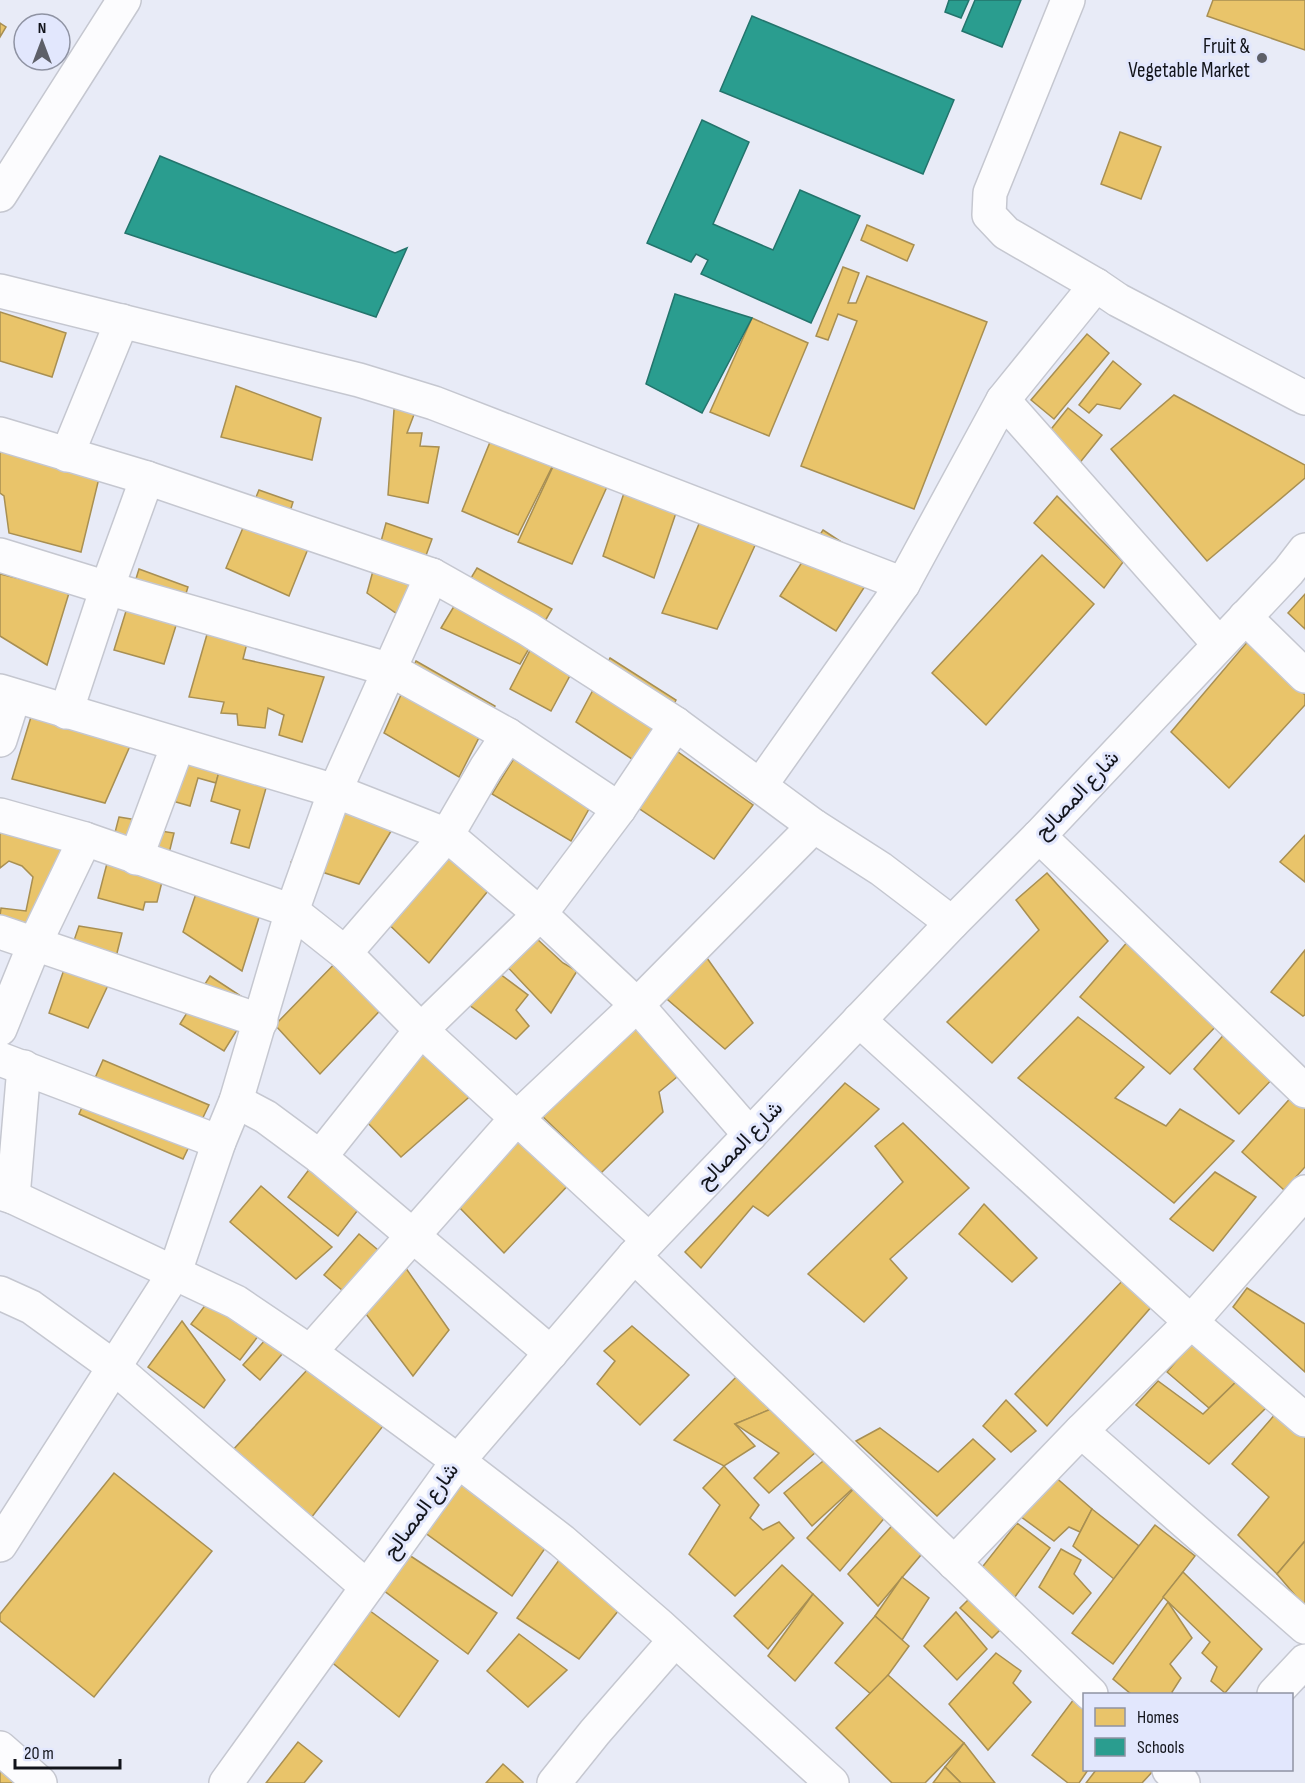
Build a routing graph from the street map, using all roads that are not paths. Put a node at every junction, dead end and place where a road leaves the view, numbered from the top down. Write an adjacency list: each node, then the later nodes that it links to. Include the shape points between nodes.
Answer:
1 (124, 0): 3 (street)
2 (1068, 0): 4 (street, via 990,193 989,215 1006,233)
3 (0, 195)
4 (1096, 285): 7 (street); 8 (street)
5 (0, 291): 6 (street)
6 (122, 321): 10 (street); 15 (street, via 359,380 434,403)
7 (1305, 398)
8 (1003, 400): 15 (street); 18 (street)
9 (0, 434): 10 (street)
10 (67, 455): 11 (street)
11 (147, 478): 14 (street); 16 (street)
12 (1305, 550): 17 (street, شارع المصالح)
13 (0, 555): 16 (street)
14 (432, 576): 19 (street); 23 (street, via 538,635)
15 (903, 584): 27 (street)
16 (107, 588): 19 (street); 22 (street)
17 (1245, 617): 18 (street, شارع المصالح); 20 (street)
18 (1219, 644): 33 (street, شارع المصالح)
19 (391, 670): 24 (street); 28 (street)
20 (1305, 676)
21 (7, 694): 22 (street); 25 (street)
22 (66, 712): 26 (street)
23 (676, 724): 27 (street); 29 (street)
24 (508, 735): 29 (street); 32 (street)
25 (0, 740)
26 (178, 745): 28 (street); 35 (street)
27 (760, 786): 31 (street)
28 (335, 791): 32 (street); 36 (street)
29 (619, 809): 37 (street)
30 (0, 815): 34 (street)
31 (814, 826): 38 (street, via 881,869); 42 (street)
32 (447, 834): 37 (street); 41 (street)
33 (1039, 836): 38 (street, شارع المصالح); 48 (street)
34 (85, 839): 35 (street); 40 (street)
35 (136, 858): 36 (street)
36 (292, 911): 41 (street); 44 (street)
37 (540, 914): 42 (street); 46 (street)
38 (952, 923): 43 (street, شارع المصالح)
39 (0, 932): 40 (street)
40 (35, 943): 44 (street); 45 (street)
41 (345, 953): 46 (street)
42 (637, 1005): 50 (street); 51 (street)
43 (859, 1020): 51 (street, شارع المصالح); 60 (street)
44 (261, 1021): 49 (street)
45 (0, 1029)
46 (421, 1030): 50 (street); 53 (street)
47 (12, 1063): 52 (street); 55 (street)
48 (1301, 1079)
49 (236, 1101): 52 (street); 53 (street, via 266,1117)
50 (516, 1119): 56 (street); 57 (street)
51 (750, 1135): 57 (street, شارع المصالح)
52 (219, 1142): 58 (street)
53 (320, 1157): 56 (street)
54 (1305, 1192): 60 (street)
55 (7, 1195): 58 (street)
56 (413, 1234): 61 (street); 62 (street)
57 (642, 1248): 62 (street, شارع المصالح); 68 (street)
58 (175, 1272): 61 (street, via 236,1302); 63 (street)
59 (0, 1293): 63 (street, via 31,1307)
60 (1191, 1322): 64 (street); 65 (street)
61 (310, 1352): 66 (street)
62 (551, 1353): 66 (street, شارع المصالح)
63 (114, 1366): 67 (street); 69 (street)
64 (1305, 1420)
65 (1081, 1431): 68 (street); 70 (street)
66 (458, 1461): 69 (street, شارع المصالح); 71 (street, via 562,1541)
67 (0, 1545)
68 (954, 1563): 73 (street)
69 (367, 1587): 79 (street, شارع المصالح)
70 (1305, 1627)
71 (675, 1640): 80 (street); 81 (street)
72 (1305, 1660): 74 (street)
73 (1089, 1693)
74 (1276, 1693)
75 (0, 1748): 78 (street)
76 (1170, 1771): 82 (street)
77 (1205, 1771): 83 (street)
78 (40, 1783)
79 (226, 1783)
80 (554, 1783)
81 (832, 1783)
82 (1183, 1783)
83 (1193, 1783)

